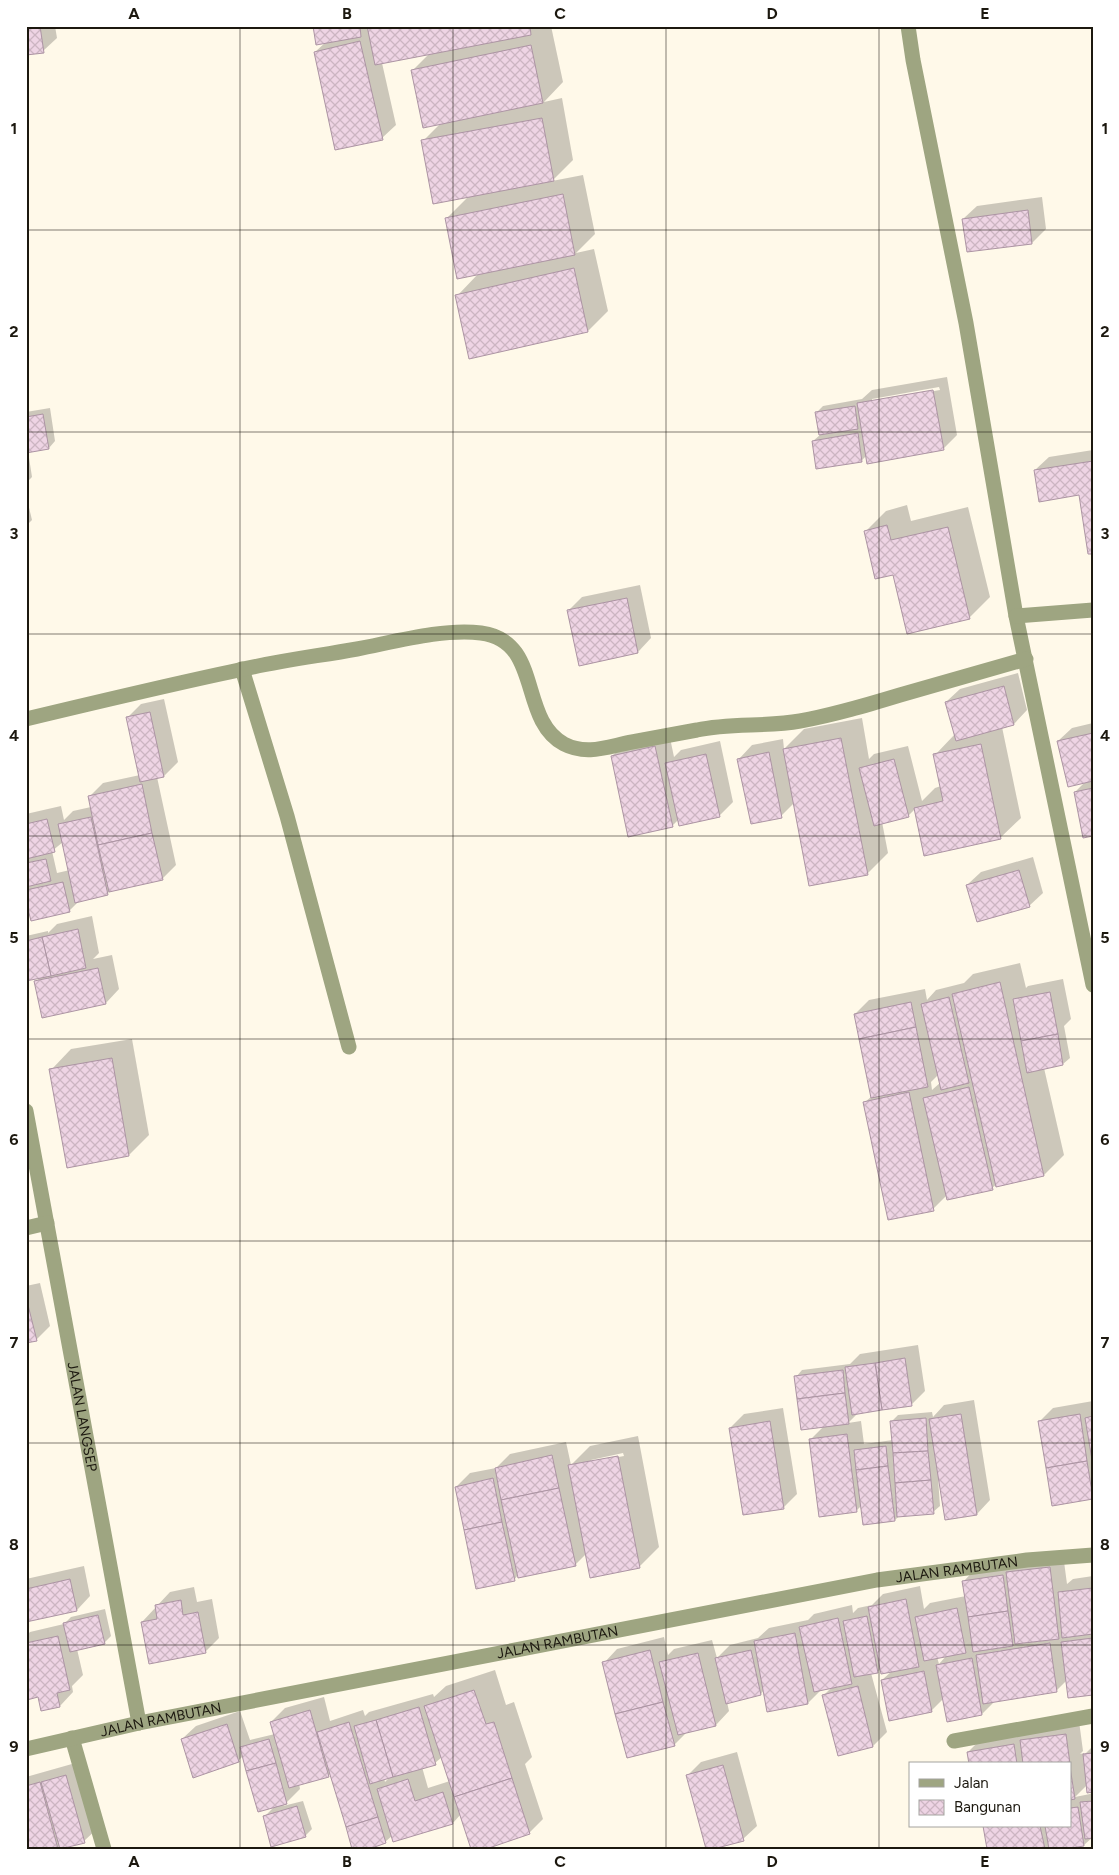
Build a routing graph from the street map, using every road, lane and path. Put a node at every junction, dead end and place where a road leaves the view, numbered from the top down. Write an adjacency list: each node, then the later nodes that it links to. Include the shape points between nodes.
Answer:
1 (908, 26): 3 (street, via 966,323)
2 (1093, 610): 3 (street)
3 (1016, 616): 4 (street)
4 (1026, 659): 5 (street, via 799,721 700,729 597,750 565,745 552,734 542,720 520,658 508,644 491,635 459,632); 7 (street)
5 (242, 669): 6 (street); 8 (street, via 287,816)
6 (26, 719)
7 (1093, 985)
8 (349, 1047)
9 (26, 1111): 10 (street, JALAN LANGSEP)
10 (47, 1223): 11 (street); 14 (street, JALAN LANGSEP)
11 (26, 1228)
12 (1093, 1555): 14 (street, JALAN RAMBUTAN, via 1027,1560 877,1580)
13 (1093, 1716): 16 (street)
14 (139, 1723): 15 (street, JALAN RAMBUTAN)
15 (72, 1738): 17 (street, JALAN RAMBUTAN); 18 (street)
16 (954, 1741)
17 (26, 1749)
18 (104, 1849)

